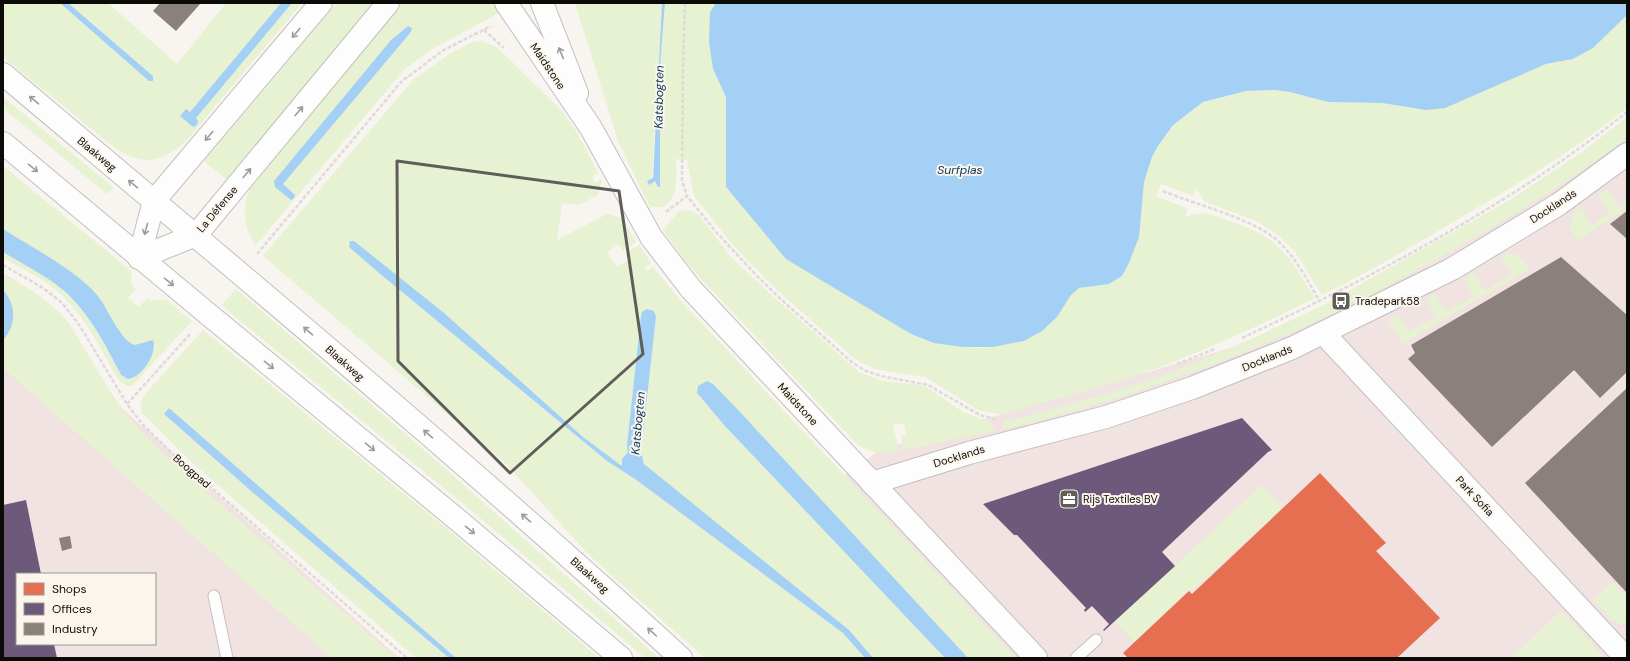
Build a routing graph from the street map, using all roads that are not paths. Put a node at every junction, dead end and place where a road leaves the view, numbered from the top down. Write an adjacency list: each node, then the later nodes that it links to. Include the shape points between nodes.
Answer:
1 (321, 3): 9 (street, one-way to 9)
2 (388, 3): 10 (street, La Défense, one-way to 2)
3 (542, 3): 6 (street, Maidstone, one-way to 3)
4 (509, 8): 6 (street, Maidstone)
5 (3, 74): 9 (street, Blaakweg, one-way to 5)
6 (591, 128): 13 (street, Maidstone, via 644,226 690,290)
7 (3, 143): 11 (street, one-way to 11)
8 (1627, 154): 12 (street, Docklands, via 1559,204 1452,269)
9 (154, 201): 10 (street, Blaakweg); 11 (street, one-way to 11)
10 (196, 235): 11 (street, La Défense); 18 (street, Blaakweg, one-way to 10, via 556,544)
11 (139, 258): 17 (street, one-way to 17, via 460,521)
12 (1324, 334): 13 (street, Docklands, via 1192,388 1106,417 969,453); 21 (street, Park Sofia)
13 (872, 483): 19 (street, Maidstone)
14 (214, 596): 16 (lane)
15 (1096, 640): 20 (lane)
16 (227, 658)
17 (621, 658)
18 (681, 658)
19 (1036, 658)
20 (1076, 658)
21 (1626, 658)

